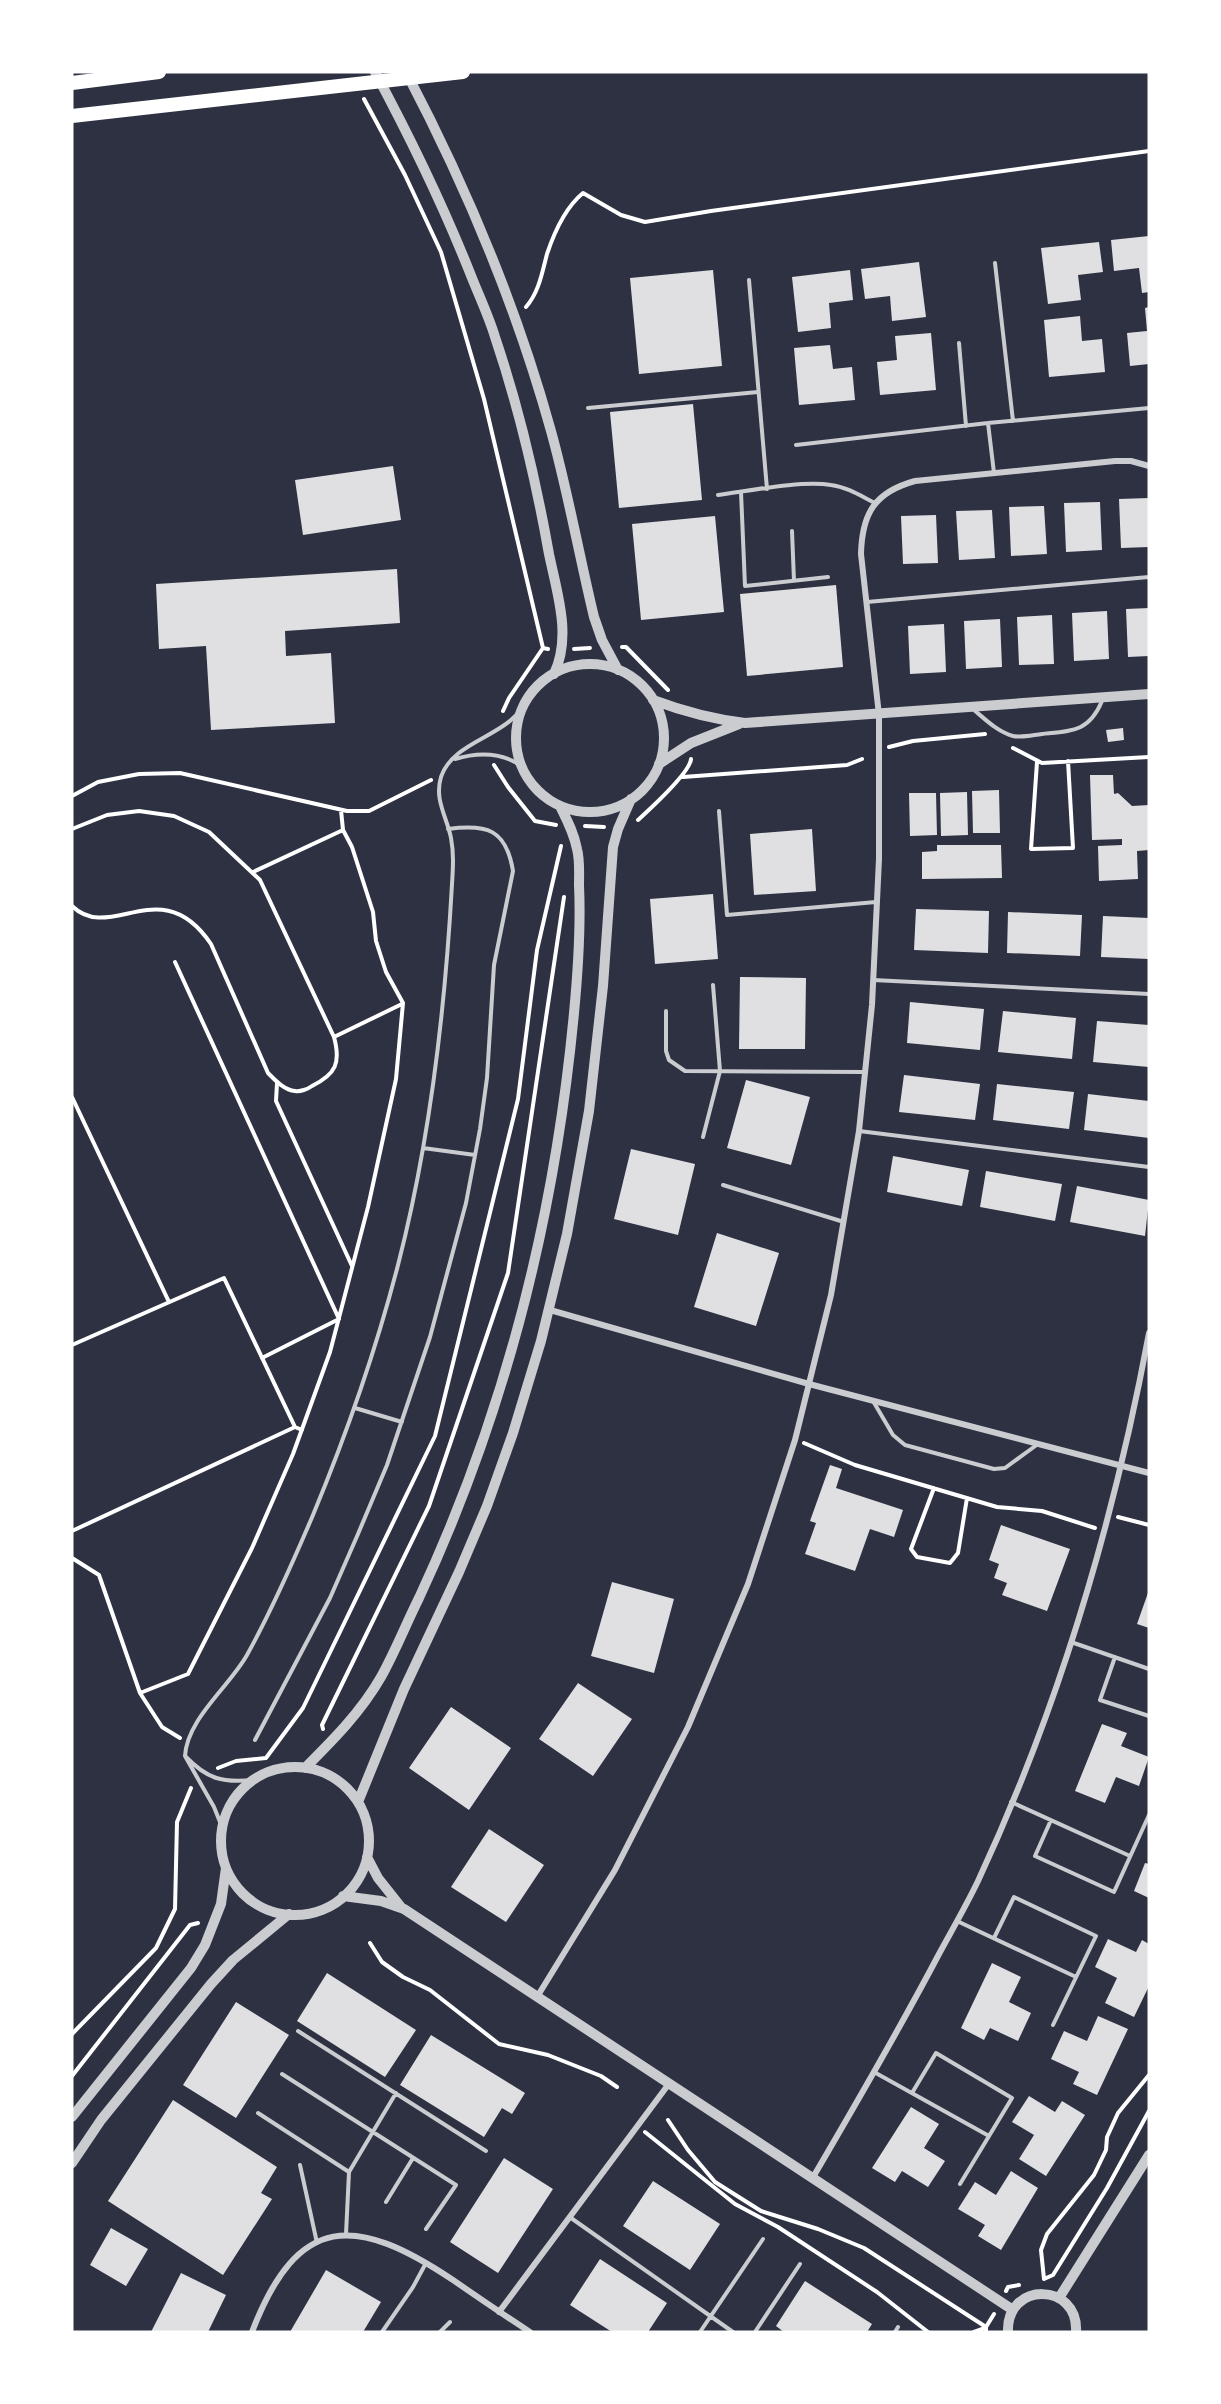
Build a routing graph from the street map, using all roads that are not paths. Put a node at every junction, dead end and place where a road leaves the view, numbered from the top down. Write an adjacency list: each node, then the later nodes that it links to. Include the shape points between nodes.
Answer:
1 (159, 72): 5 (highway)
2 (375, 72): 29 (street, via 452,229 495,336 540,504 562,620 561,659)
3 (406, 72): 28 (street, via 471,204 516,318 551,432 594,617)
4 (463, 72): 6 (highway)
5 (72, 83)
6 (72, 116)
7 (995, 263): 13 (lane)
8 (749, 280): 10 (lane)
9 (959, 343): 15 (lane)
10 (758, 392): 11 (lane); 19 (lane)
11 (588, 408)
12 (1149, 408): 13 (lane)
13 (1012, 421): 14 (lane)
14 (988, 423): 15 (lane); 18 (lane)
15 (966, 426): 16 (lane)
16 (796, 446)
17 (1149, 466): 18 (street, via 1115,461)
18 (994, 473): 22 (street, via 915,481 895,488)
19 (767, 489): 20 (lane); 22 (lane, via 832,485)
20 (741, 492): 21 (lane); 26 (lane, via 745,586)
21 (718, 495)
22 (875, 503): 27 (street, via 861,539)
23 (792, 531): 26 (lane)
24 (828, 577): 26 (lane)
25 (1149, 577): 27 (lane)
26 (794, 581)
27 (867, 602): 35 (street)
28 (618, 670): 29 (street, via 591,664); 32 (street, via 642,686)
29 (554, 674): 33 (street, via 536,688)
30 (1149, 694): 31 (street)
31 (1104, 697): 34 (street); 34 (lane, via 1085,726 1076,731 1016,737 991,725)
32 (653, 700): 36 (street, via 686,713); 38 (street, via 664,736)
33 (522, 708): 37 (lane, via 512,720); 39 (street, via 516,730)
34 (972, 708): 35 (street)
35 (879, 715): 36 (street); 44 (street)
36 (745, 723): 38 (street, via 691,743)
37 (452, 760): 39 (lane, via 493,755); 43 (lane, via 442,774 437,794)
38 (659, 764): 40 (street, via 645,787)
39 (520, 765): 41 (street, via 540,794)
40 (631, 799): 41 (street, via 609,810 592,812); 58 (street, via 613,847 589,1111)
41 (560, 806): 73 (street, via 578,852 576,995 564,1108 529,1286 488,1425 436,1562 381,1677 346,1727)
42 (719, 811): 44 (lane, via 727,915)
43 (448, 829): 53 (lane, via 453,855 447,962); 54 (lane, via 474,825 493,832 505,846 513,872 494,965 487,1078)
44 (876, 902): 45 (street)
45 (873, 980): 47 (lane); 50 (street)
46 (713, 985): 49 (lane)
47 (1149, 994)
48 (666, 1011): 49 (lane, via 669,1060 685,1071)
49 (720, 1071): 50 (lane); 52 (lane)
50 (865, 1072): 51 (street)
51 (859, 1131): 55 (lane); 57 (street)
52 (703, 1137)
53 (423, 1148): 54 (lane); 62 (lane, via 398,1265)
54 (475, 1155): 63 (lane, via 448,1275)
55 (1149, 1167)
56 (723, 1185): 57 (lane)
57 (844, 1222): 60 (street)
58 (550, 1310): 60 (street); 75 (street, via 487,1506)
59 (1149, 1333): 65 (street)
60 (810, 1384): 61 (street); 89 (street, via 748,1584 688,1727 615,1870)
61 (873, 1400): 64 (street); 64 (lane, via 893,1435 905,1445 994,1469 1005,1468)
62 (356, 1408): 63 (lane); 72 (lane, via 268,1616 246,1658 195,1725 186,1742)
63 (402, 1422): 71 (lane, via 330,1598)
64 (1039, 1444): 65 (street)
65 (1120, 1465): 66 (street); 67 (street, via 1105,1531)
66 (1149, 1473)
67 (1071, 1642): 68 (lane); 76 (street, via 1045,1721)
68 (1115, 1657): 69 (lane); 70 (lane, via 1100,1700)
69 (1149, 1669)
70 (1149, 1716)
71 (255, 1740)
72 (185, 1756): 74 (lane, via 203,1773 219,1780); 79 (lane)
73 (305, 1768): 74 (street, via 277,1769); 75 (street, via 332,1777)
74 (253, 1780): 79 (street, via 233,1800)
75 (358, 1802): 81 (street, via 368,1829)
76 (1011, 1802): 78 (lane); 86 (street)
77 (1149, 1815): 80 (lane)
78 (1051, 1820): 80 (lane); 80 (lane, via 1035,1856 1045,1861 1114,1892)
79 (222, 1827): 82 (street)
80 (1130, 1856)
81 (367, 1857): 83 (street, via 360,1875); 84 (street, via 378,1878)
82 (226, 1868): 85 (street, via 237,1887 255,1903); 98 (street, via 221,1904 191,1968)
83 (343, 1896): 84 (street, via 381,1901); 85 (street, via 321,1909)
84 (404, 1909): 89 (street)
85 (289, 1914): 104 (street, via 233,1960 211,1984 101,2120)
86 (957, 1921): 87 (lane); 92 (street)
87 (994, 1938): 88 (lane); 88 (lane, via 1014,1897 1096,1936)
88 (1076, 1977): 90 (lane)
89 (537, 1998): 94 (street)
90 (1053, 2025)
91 (298, 2031): 95 (lane)
92 (874, 2072): 96 (lane); 107 (street)
93 (282, 2074): 99 (lane)
94 (668, 2085): 107 (street); 110 (street)
95 (396, 2093): 99 (lane); 101 (lane)
96 (912, 2093): 100 (lane); 100 (lane, via 936,2053 1012,2098)
97 (258, 2114): 106 (lane)
98 (72, 2117)
99 (374, 2131): 103 (lane); 106 (lane)
100 (989, 2136): 108 (lane)
101 (486, 2151)
102 (1149, 2155): 117 (street)
103 (413, 2158): 109 (lane); 111 (lane, via 456,2185)
104 (72, 2163)
105 (300, 2165): 114 (lane)
106 (349, 2172): 112 (lane)
107 (812, 2178): 118 (street)
108 (960, 2184)
109 (386, 2202)
110 (571, 2218): 119 (street); 120 (lane)
111 (426, 2229)
112 (346, 2234): 114 (street); 115 (street, via 369,2236)
113 (762, 2239): 120 (lane)
114 (317, 2243): 123 (street, via 292,2260 277,2278)
115 (426, 2262): 119 (street); 124 (lane)
116 (800, 2265): 129 (lane)
117 (1059, 2298): 118 (street, via 1031,2295); 132 (street, via 1072,2312)
118 (1013, 2310): 131 (street)
119 (499, 2312): 126 (street)
120 (710, 2316): 127 (lane); 128 (lane)
121 (450, 2322): 125 (lane)
122 (898, 2327): 130 (lane)
123 (252, 2332)
124 (382, 2332)
125 (440, 2332)
126 (530, 2332)
127 (700, 2332)
128 (734, 2332)
129 (755, 2332)
130 (895, 2332)
131 (1008, 2332)
132 (1076, 2332)

